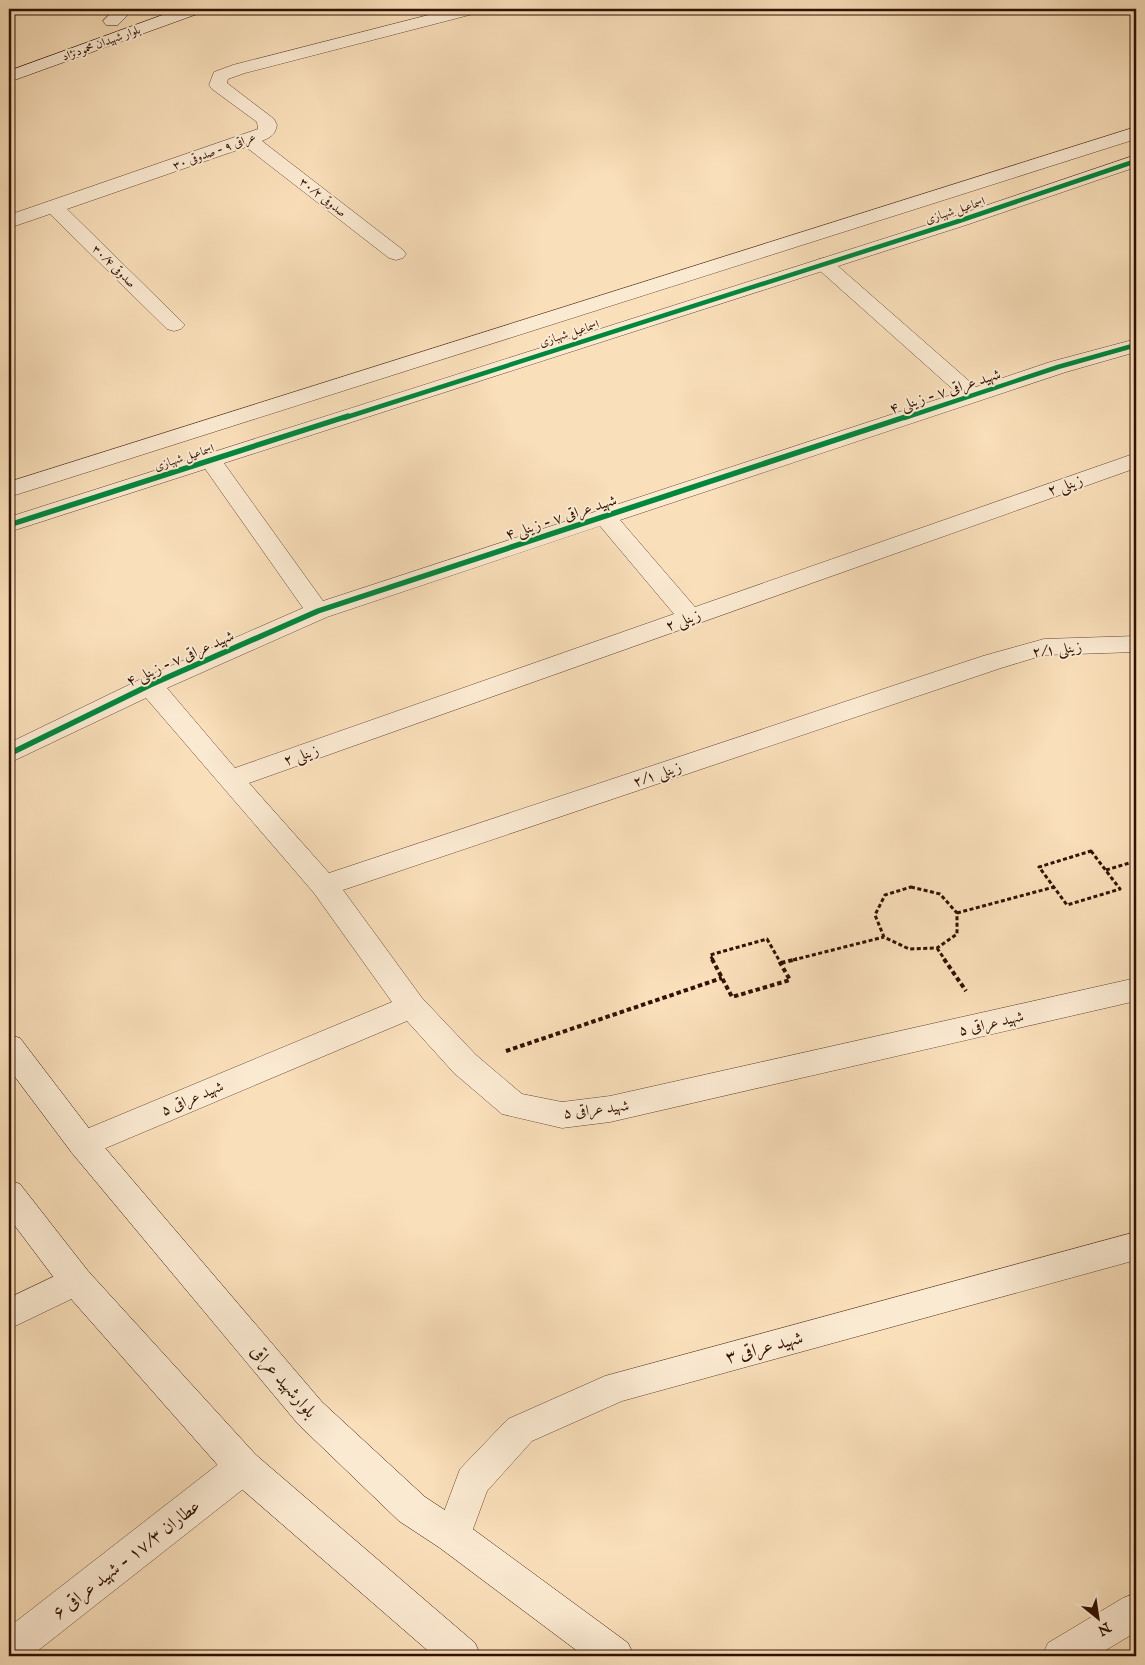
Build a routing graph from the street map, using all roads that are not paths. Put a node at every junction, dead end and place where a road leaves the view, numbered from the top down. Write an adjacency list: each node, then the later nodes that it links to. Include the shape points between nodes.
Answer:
1 (125, 9): 5 (street)
2 (146, 9): 5 (street, بلوار شهیدان محمودنژاد)
3 (194, 9): 7 (street, بلوار شهیدان محمودنژاد)
4 (471, 9): 9 (street, عراقی ۹ - صدوقی ۳۰, via 220,76 218,85 265,119 268,125 266,132)
5 (112, 21): 6 (street, بلوار شهیدان محمودنژاد)
6 (94, 27)
7 (9, 77)
8 (1136, 133): 20 (street, اسماعیل شهبازی)
9 (249, 140): 11 (street, عراقی ۹ - صدوقی ۳۰); 13 (street, صدوقی ۳۰/۲)
10 (1136, 161): 14 (street, اسماعیل شهبازی)
11 (54, 207): 12 (street, عراقی ۹ - صدوقی ۳۰); 15 (street, صدوقی ۳۰/۴)
12 (9, 222)
13 (396, 254)
14 (824, 264): 17 (street); 18 (street, اسماعیل شهبازی)
15 (174, 325)
16 (1136, 345): 17 (street, شهید عراقی ۷ - زینلی ۴)
17 (972, 395): 21 (street, شهید عراقی ۷ - زینلی ۴)
18 (210, 460): 22 (street, اسماعیل شهبازی); 23 (street)
19 (1136, 460): 24 (street, زینلی ۲)
20 (9, 490)
21 (604, 516): 23 (street, شهید عراقی ۷ - زینلی ۴); 24 (street)
22 (9, 525)
23 (318, 611): 26 (street, شهید عراقی ۷ - زینلی ۴)
24 (690, 618): 28 (street, زینلی ۲)
25 (1136, 644): 29 (street, زینلی ۲/۱, via 1044,647 992,662)
26 (150, 685): 27 (street, شهید عراقی ۷ - زینلی ۴); 28 (street)
27 (9, 754)
28 (230, 780): 29 (street)
29 (324, 886): 31 (street)
30 (1136, 990): 31 (street, شهید عراقی ۵, via 610,1109 562,1115 513,1105 465,1064)
31 (412, 1006): 33 (street, شهید عراقی ۵)
32 (9, 1047): 33 (street, بلوارشهید عراقی)
33 (83, 1144): 39 (street, بلوارشهید عراقی, via 310,1413 412,1509)
34 (9, 1194): 36 (street)
35 (1136, 1246): 39 (street, شهید عراقی ۳, via 617,1387 520,1430 474,1481)
36 (76, 1281): 37 (street); 38 (street)
37 (9, 1314)
38 (243, 1468): 41 (street, عطاران ۱۷/۳ - شهید عراقی ۶); 42 (street)
39 (453, 1536): 43 (street, بلوارشهید عراقی)
40 (1136, 1611): 44 (street)
41 (9, 1650)
42 (462, 1656)
43 (615, 1656)
44 (1061, 1656)

